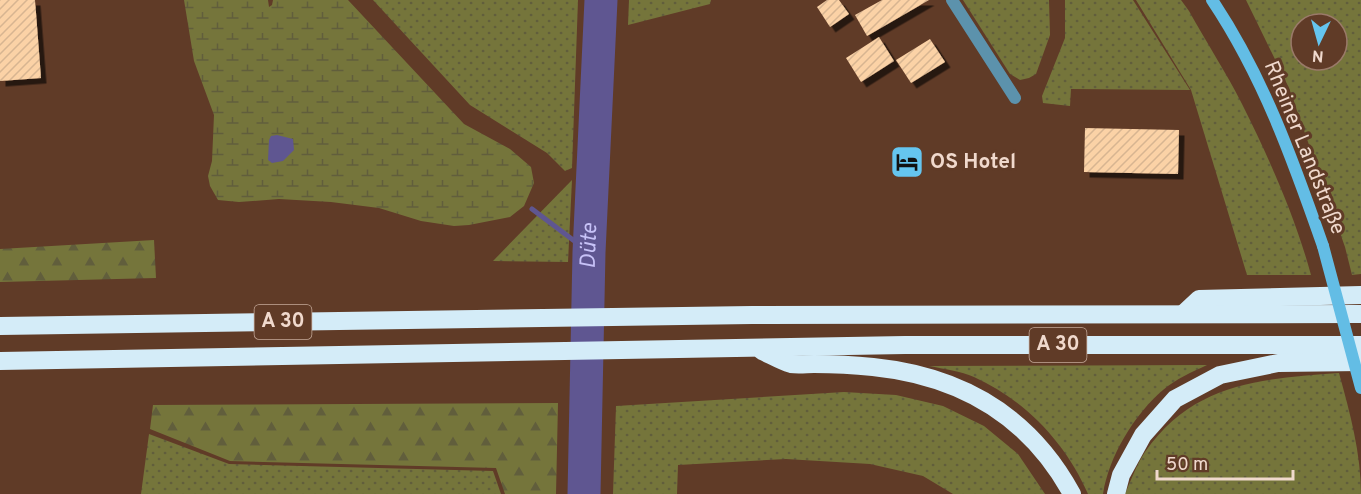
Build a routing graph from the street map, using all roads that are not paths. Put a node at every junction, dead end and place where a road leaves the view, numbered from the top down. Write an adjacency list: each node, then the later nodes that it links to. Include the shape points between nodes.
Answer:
1 (952, 0): 3 (street)
2 (1212, 0): 12 (main road, Rheiner Landstraße, bridge, via 1255,72 1296,168 1323,246)
3 (1016, 98)
4 (1361, 295): 5 (highway, via 1199,298)
5 (1184, 313): 6 (highway, A 30); 7 (highway, A 30)
6 (1361, 314)
7 (0, 326)
8 (1361, 345): 9 (highway, A 30)
9 (755, 348): 10 (highway, A 30); 13 (highway, via 792,364 874,367 965,389 1010,418 1032,438)
10 (0, 360)
11 (1361, 362): 14 (highway, via 1278,363 1220,375 1174,399 1143,435)
12 (1361, 388)
13 (1072, 494)
14 (1116, 494)

